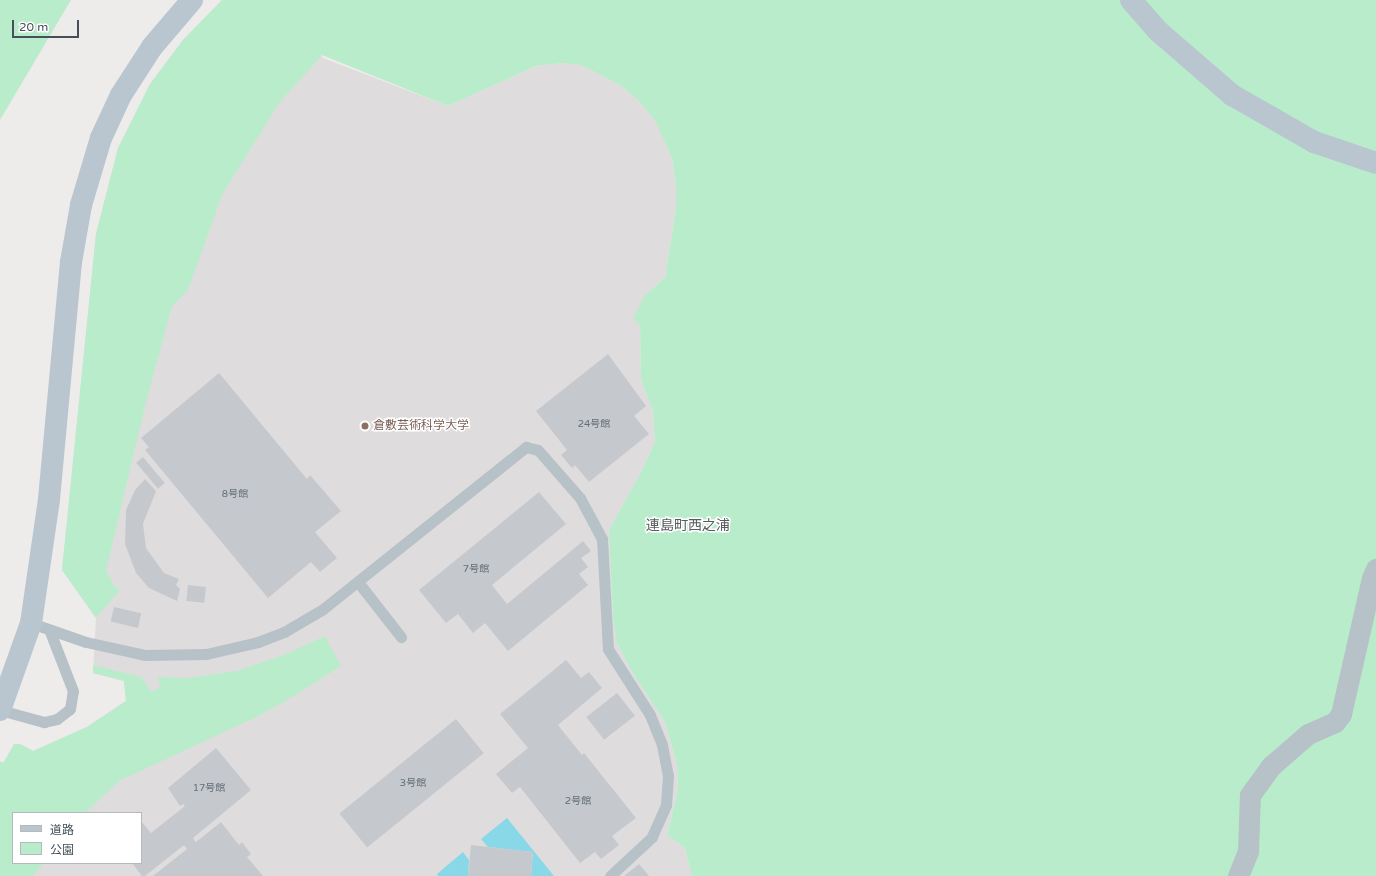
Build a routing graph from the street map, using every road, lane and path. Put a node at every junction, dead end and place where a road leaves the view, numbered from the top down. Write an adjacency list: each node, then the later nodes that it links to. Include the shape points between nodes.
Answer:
1 (192, 0): 6 (street, via 152,47 121,95 101,138 81,205 71,262)
2 (1131, 0): 3 (street, via 1158,31 1232,95 1314,142)
3 (1376, 163)
4 (1376, 569): 10 (street, via 1340,714 1335,722 1308,734 1271,766 1250,795 1248,850)
5 (358, 582): 6 (lane, via 324,609 284,632 258,642 206,654 146,655 86,642); 7 (lane); 9 (lane, via 526,447 538,450 580,498 602,539 608,649 650,715 662,745 668,776 666,805 652,837)
6 (40, 626): 8 (street); 8 (lane, via 73,691 70,708 57,719 44,722)
7 (401, 637)
8 (0, 710)
9 (610, 876)
10 (1238, 876)

